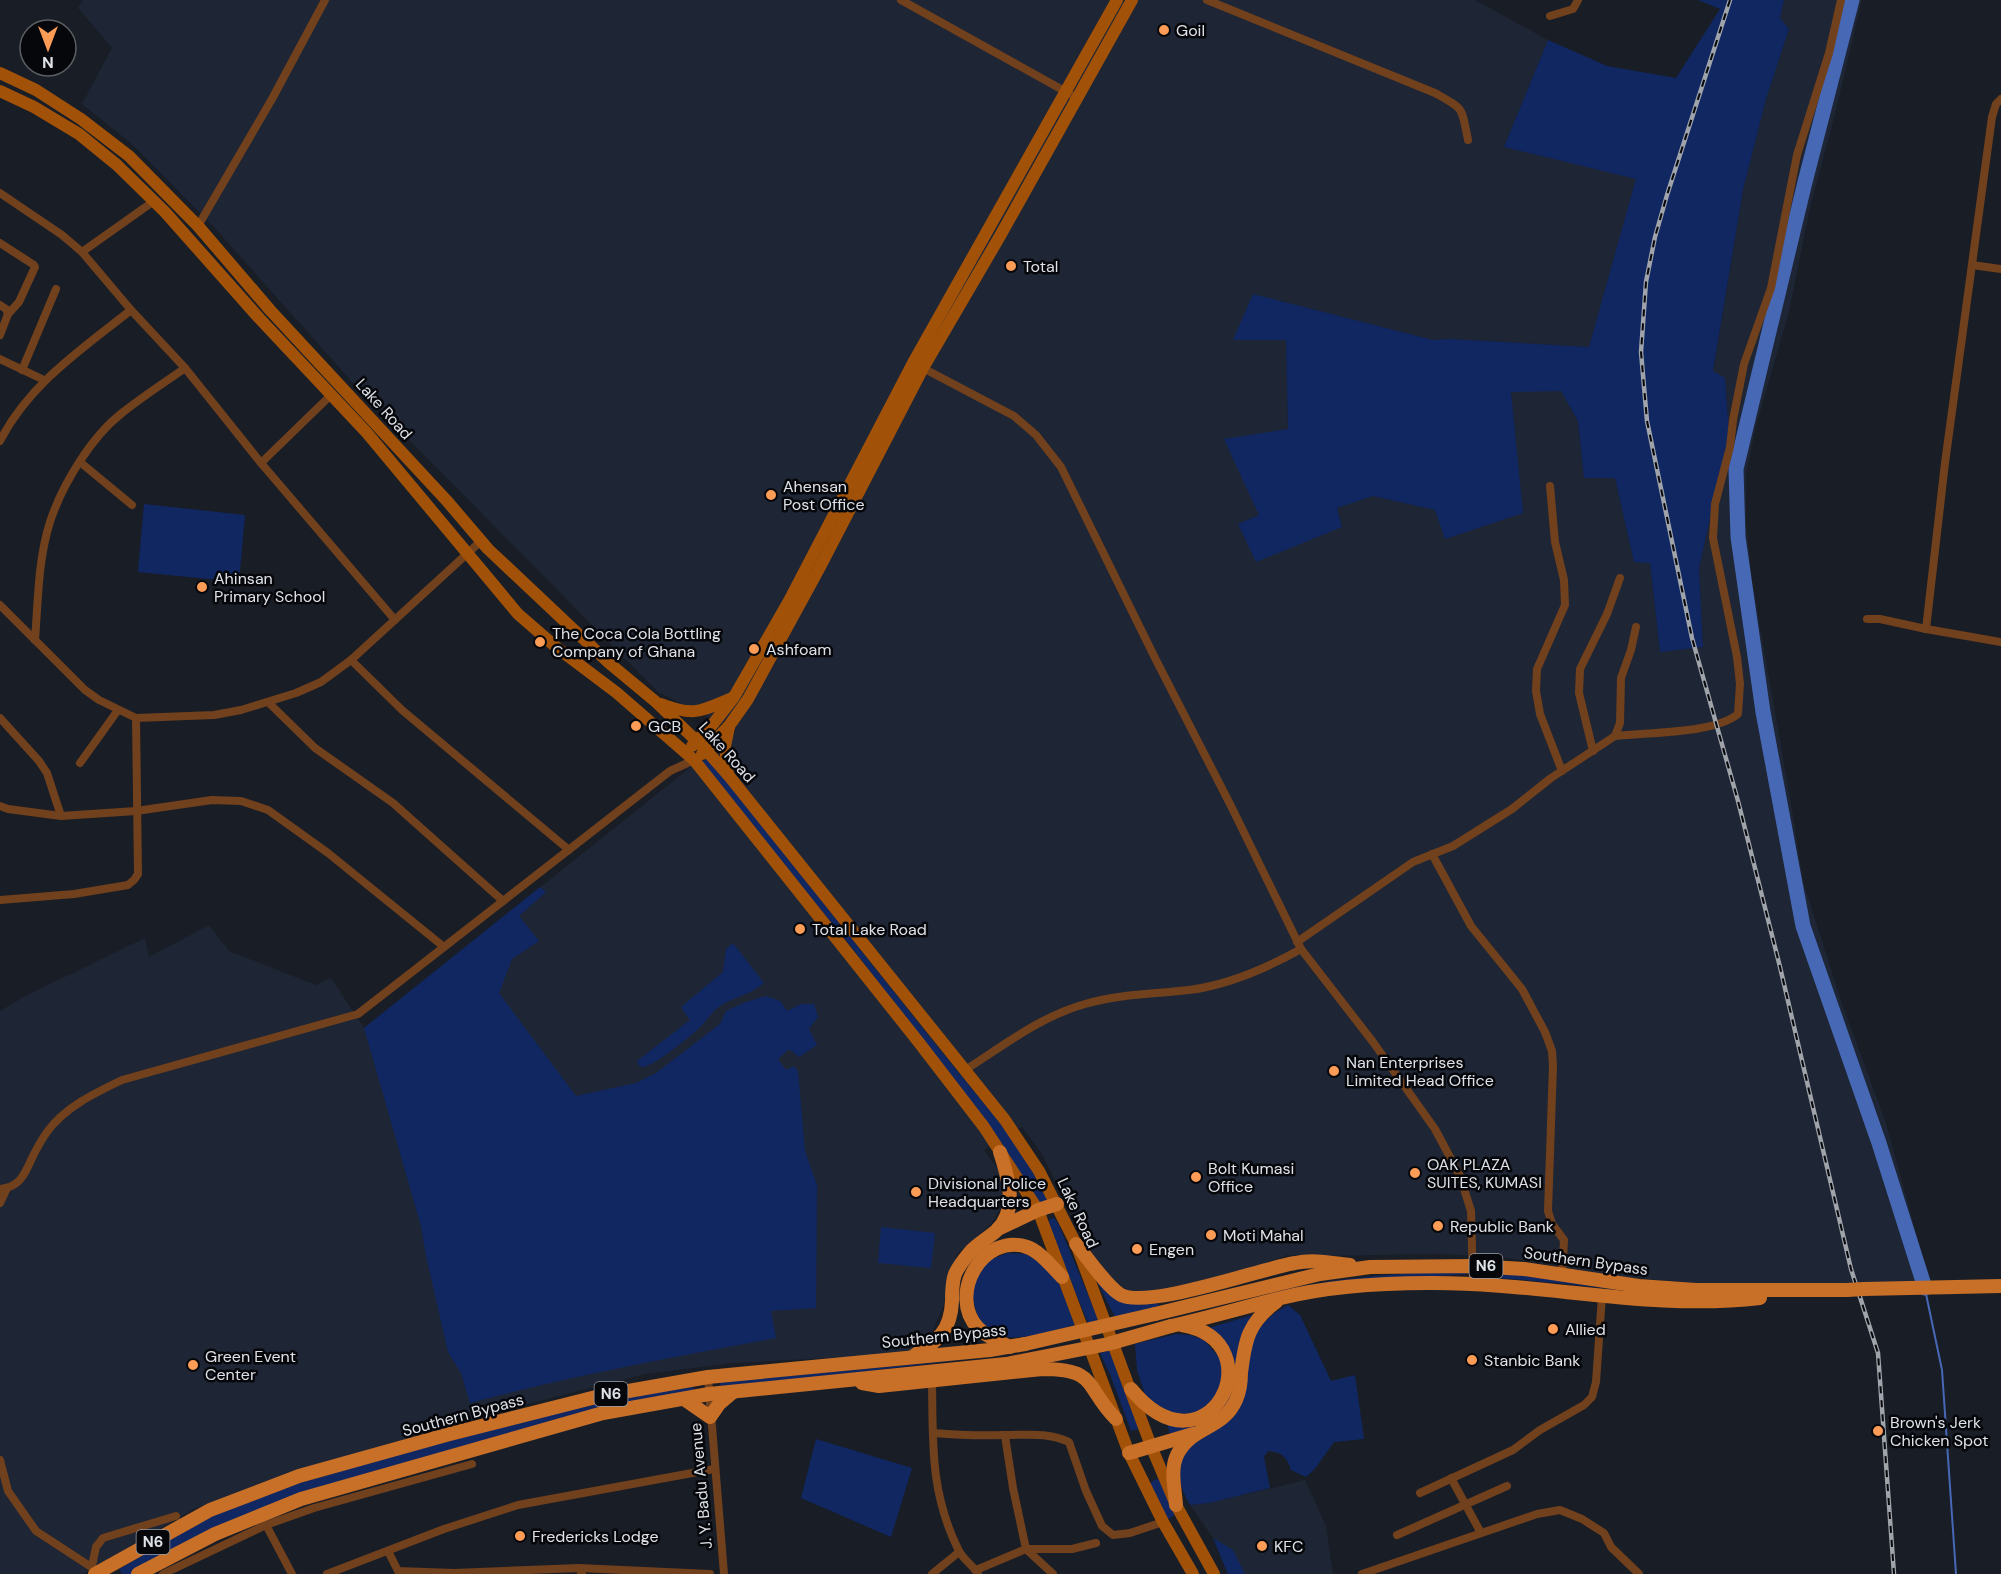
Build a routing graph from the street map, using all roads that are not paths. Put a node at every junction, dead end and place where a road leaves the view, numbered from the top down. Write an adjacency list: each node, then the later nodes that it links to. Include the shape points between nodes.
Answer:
1 (325, 0): 16 (street)
2 (901, 0): 11 (street)
3 (1117, 0): 11 (main road)
4 (1131, 0): 11 (main road)
5 (1207, 0): 13 (street, via 1435,93 1459,106)
6 (1578, 0): 8 (street, via 1573,9)
7 (1842, 0): 55 (street, via 1797,155 1771,288 1744,364 1730,447 1715,504 1713,538 1740,684 1738,714 1708,726)
8 (1551, 16)
9 (0, 73): 16 (main road, Lake Road, via 36,90 129,156)
10 (0, 91): 15 (main road, Lake Road, via 34,106 79,134)
11 (1072, 94): 27 (main road, via 1000,236)
12 (2001, 99): 19 (street, via 1992,117)
13 (1468, 140)
14 (0, 193): 18 (street)
15 (154, 201): 18 (street); 31 (main road, Lake Road)
16 (198, 226): 37 (main road, Lake Road)
17 (0, 243): 24 (street, via 35,267 19,302)
18 (82, 252): 23 (street)
19 (1972, 265): 20 (street); 44 (street)
20 (2001, 269)
21 (56, 289): 29 (street)
22 (0, 305): 24 (street)
23 (131, 310): 28 (street); 30 (street)
24 (8, 314): 25 (street)
25 (0, 335)
26 (0, 359): 29 (street)
27 (918, 366): 48 (main road); 54 (main road, via 785,632); 69 (street, via 1014,416 1036,435 1061,467)
28 (185, 368): 33 (street, via 121,413); 34 (street)
29 (22, 370): 30 (street)
30 (44, 380): 32 (street, via 10,421)
31 (332, 394): 34 (street); 38 (main road, Lake Road)
32 (0, 441)
33 (80, 462): 36 (street); 45 (street, via 50,523)
34 (261, 463): 42 (street)
35 (1550, 486): 60 (street, via 1565,605 1538,669 1536,692 1540,714)
36 (132, 505)
37 (481, 541): 38 (street); 50 (main road, Lake Road, via 609,663)
38 (468, 554): 42 (street); 58 (main road, Lake Road, via 518,614)
39 (1620, 578): 57 (street, via 1580,669 1579,693)
40 (0, 605): 45 (street)
41 (1867, 619): 44 (street)
42 (395, 620): 47 (street)
43 (1636, 627): 55 (street, via 1620,678 1620,723)
44 (1926, 629): 46 (street)
45 (35, 640): 51 (street, via 85,690)
46 (2001, 642)
47 (351, 660): 49 (street, via 321,682); 65 (street, via 402,710)
48 (734, 697): 50 (main road, via 703,711 690,712); 56 (main road)
49 (269, 702): 53 (street, via 214,715); 68 (street, via 315,748 393,803)
50 (656, 702): 56 (main road, Lake Road)
51 (118, 710): 53 (street); 59 (street)
52 (0, 718): 64 (street, via 47,773)
53 (136, 718): 63 (street)
54 (729, 726): 56 (main road); 61 (main road, via 725,746)
55 (1615, 736): 57 (street)
56 (702, 746): 58 (main road); 61 (main road, Lake Road)
57 (1593, 751): 60 (street)
58 (690, 756): 65 (street); 72 (main road, Lake Road, via 917,1040)
59 (80, 763)
60 (1562, 771): 66 (street, via 1512,809 1453,846)
61 (729, 776): 71 (main road, Lake Road)
62 (0, 806): 64 (street)
63 (136, 811): 64 (street); 67 (street, via 138,874 128,885); 70 (street, via 212,800 241,801 268,810)
64 (61, 816)
65 (569, 850): 68 (street)
66 (1432, 854): 69 (street, via 1413,862); 81 (street, via 1471,926 1519,984 1552,1051 1548,1212 1564,1240)
67 (0, 900)
68 (503, 901): 70 (street)
69 (1299, 946): 71 (street, via 1267,966 1217,984 1110,997 1059,1012); 79 (street, via 1435,1130 1461,1176 1471,1212)
70 (444, 947): 73 (street, via 358,1014 123,1080 87,1097 48,1130 19,1183)
71 (965, 1070): 75 (main road, Lake Road, via 1005,1120)
72 (1000, 1152): 76 (main road, Lake Road); 77 (highway, via 1010,1184 1009,1206)
73 (4, 1189): 74 (street)
74 (0, 1203)
75 (1057, 1204): 76 (highway); 78 (main road, Lake Road)
76 (1038, 1210): 77 (highway); 82 (main road, Lake Road)
77 (998, 1229): 90 (highway, via 976,1246 957,1270 952,1312 944,1333)
78 (1076, 1244): 80 (highway, via 1112,1289 1133,1299 1207,1286 1297,1262); 94 (main road, Lake Road)
79 (1473, 1266): 80 (highway, Southern Bypass / N6); 81 (highway, Southern Bypass / N6); 83 (street)
80 (1370, 1267): 89 (highway, Southern Bypass / N6, bridge, via 1320,1274)
81 (1562, 1274): 86 (highway, Southern Bypass / N6)
82 (1062, 1277): 89 (highway, via 1027,1247 1001,1246 975,1266 966,1285 967,1308 979,1329); 99 (main road, Lake Road)
83 (1473, 1283): 85 (highway, Southern Bypass / N6); 87 (highway, Southern Bypass / N6, via 1386,1284)
84 (2001, 1287): 86 (highway, Southern Bypass / N6, bridge, via 1821,1290 1738,1300)
85 (1602, 1296): 86 (highway, Southern Bypass / N6, via 1664,1302); 108 (street, via 1592,1397 1513,1450)
86 (1699, 1296)
87 (1283, 1297): 88 (highway, Southern Bypass / N6); 101 (highway, via 1259,1316 1248,1333 1240,1388 1230,1411)
88 (1175, 1325): 92 (highway, Southern Bypass / N6, bridge, via 1108,1344 1006,1364); 94 (highway, via 1201,1330 1219,1344 1228,1363 1221,1401 1205,1416 1176,1420 1148,1406)
89 (1010, 1347): 90 (highway, Southern Bypass / N6)
90 (913, 1356): 91 (highway, Southern Bypass / N6)
91 (708, 1377): 96 (street, J. Y. Badu Avenue); 122 (highway, Southern Bypass / N6, via 600,1396 300,1476 210,1510)
92 (848, 1380): 93 (highway, via 879,1386); 95 (highway, Southern Bypass / N6)
93 (932, 1382): 99 (highway, via 1065,1369 1088,1380); 100 (street)
94 (1131, 1389): 103 (main road, Lake Road)
95 (733, 1392): 96 (highway, Southern Bypass / N6); 98 (highway)
96 (709, 1394): 97 (highway, Southern Bypass / N6); 98 (street, J. Y. Badu Avenue)
97 (684, 1399): 98 (highway); 125 (highway, Southern Bypass / N6, via 603,1413 302,1499 215,1534)
98 (710, 1417): 107 (street, J. Y. Badu Avenue)
99 (1116, 1419): 104 (main road, Lake Road)
100 (933, 1433): 102 (street); 121 (street, via 936,1487)
101 (1195, 1434): 103 (highway); 111 (highway, via 1175,1460)
102 (1005, 1436): 114 (street, via 1041,1434 1069,1442 1102,1526 1113,1535); 119 (street)
103 (1151, 1446): 104 (highway); 111 (main road, Lake Road)
104 (1129, 1453): 114 (main road, Lake Road)
105 (0, 1460): 122 (street, via 8,1491 36,1531)
106 (472, 1464): 115 (street)
107 (714, 1469): 120 (street, via 518,1505); 130 (street, J. Y. Badu Avenue)
108 (1451, 1478): 110 (street); 112 (street)
109 (1508, 1486): 112 (street)
110 (1420, 1493)
111 (1176, 1505): 134 (main road, Lake Road)
112 (1466, 1506): 116 (street); 117 (street)
113 (176, 1516): 122 (street, via 103,1538 96,1547)
114 (1163, 1522): 133 (main road, Lake Road)
115 (266, 1525): 126 (street); 127 (street)
116 (1481, 1533): 135 (street); 136 (street, via 1560,1510 1604,1533 1611,1547)
117 (1396, 1535)
118 (1096, 1543): 119 (street, via 1072,1549)
119 (1026, 1549): 124 (street); 132 (street)
120 (388, 1551): 123 (street, via 398,1571); 128 (street)
121 (959, 1552): 124 (street); 131 (street)
122 (98, 1571)
123 (581, 1571): 129 (street)
124 (977, 1572)
125 (138, 1574)
126 (163, 1574)
127 (292, 1574)
128 (327, 1574)
129 (710, 1574)
130 (724, 1574)
131 (932, 1574)
132 (1053, 1574)
133 (1193, 1574)
134 (1214, 1574)
135 (1362, 1574)
136 (1639, 1574)

